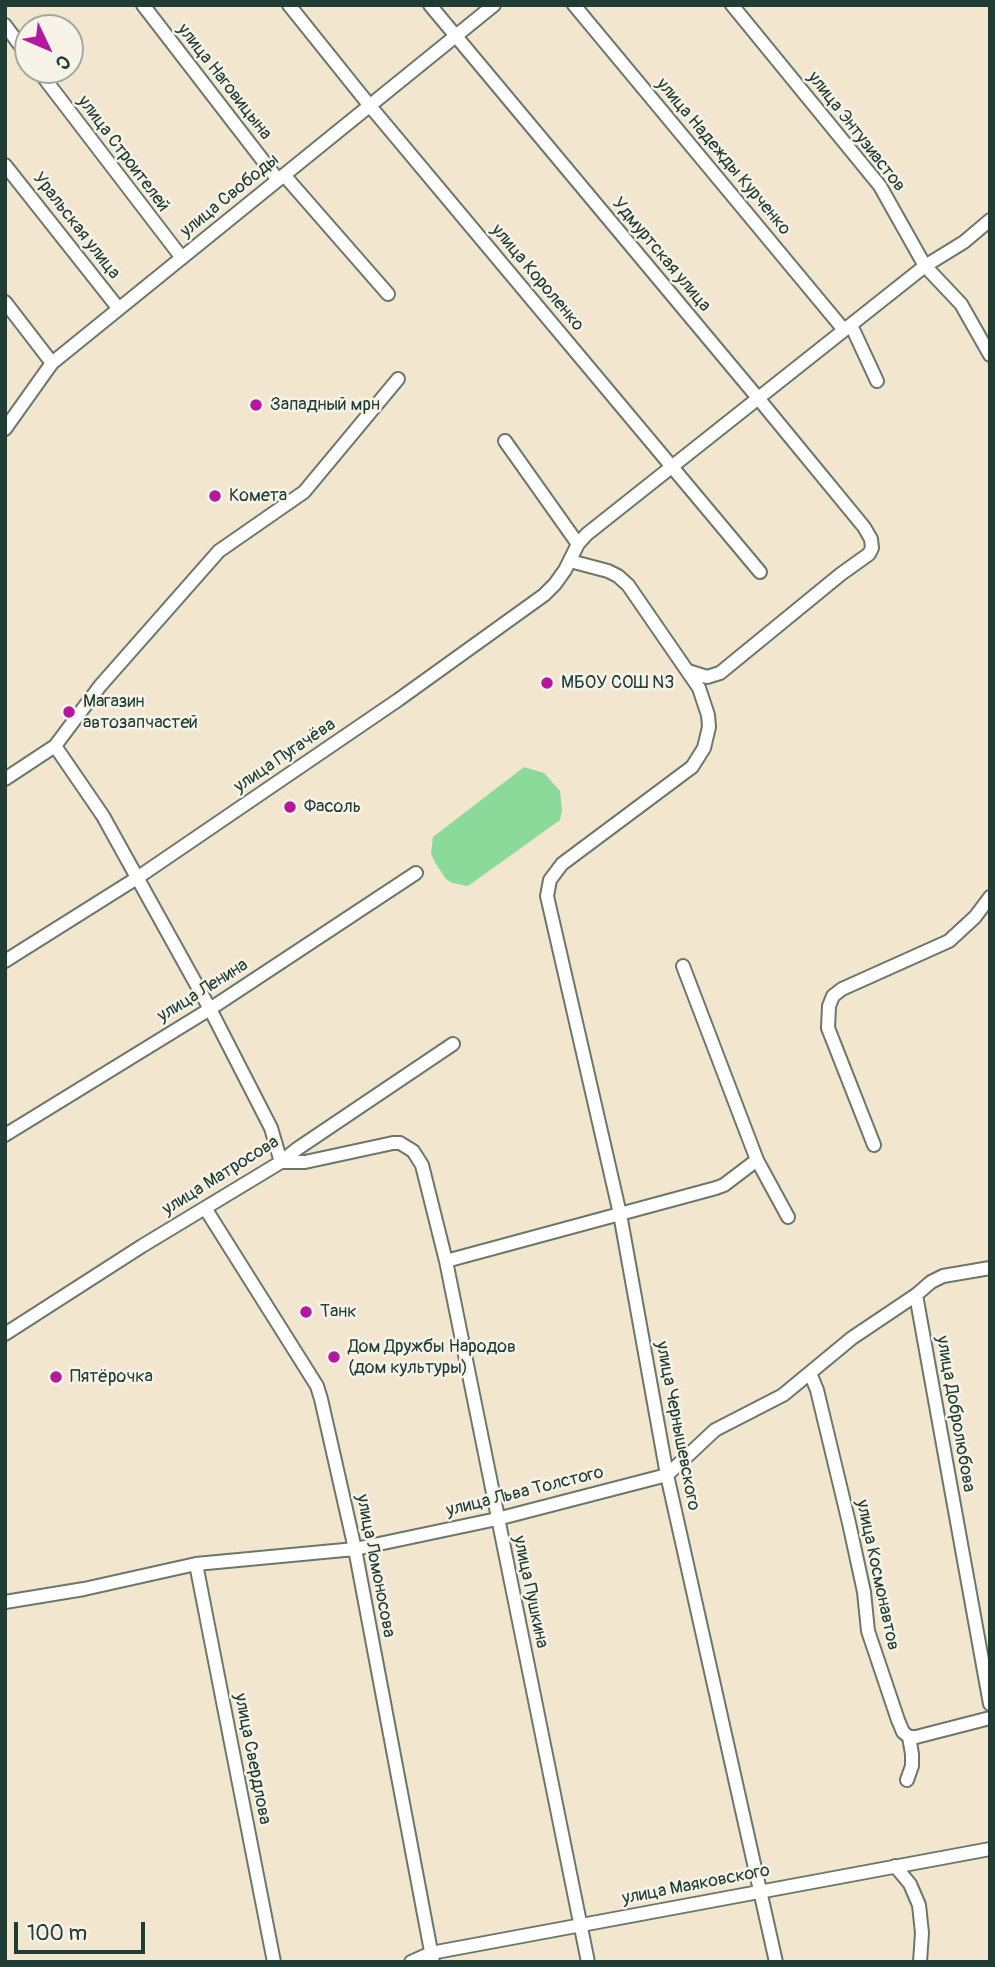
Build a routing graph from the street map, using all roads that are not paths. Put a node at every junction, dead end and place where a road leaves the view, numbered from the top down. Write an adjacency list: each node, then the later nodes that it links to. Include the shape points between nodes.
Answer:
1 (143, 5): 11 (street, улица Наговицына)
2 (289, 5): 9 (street, улица Короленко)
3 (430, 5): 7 (street, Удмуртская улица)
4 (494, 5): 7 (street, улица Свободы)
5 (574, 5): 18 (street, улица Надежды Курченко)
6 (733, 5): 14 (street, улица Энтузиастов, via 880,186)
7 (455, 37): 9 (street, улица Свободы); 23 (street, Удмуртская улица)
8 (49, 84): 13 (street, улица Строителей)
9 (370, 106): 11 (street, улица Свободы); 26 (street, улица Короленко)
10 (5, 164): 17 (street, Уральская улица)
11 (281, 177): 13 (street, улица Свободы); 15 (street, улица Наговицына)
12 (990, 220): 14 (street)
13 (181, 258): 17 (street, улица Свободы)
14 (925, 266): 18 (street); 19 (street, улица Энтузиастов, via 961,304)
15 (388, 294)
16 (5, 302): 20 (street)
17 (119, 309): 20 (street, улица Свободы)
18 (847, 328): 22 (street, улица Надежды Курченко); 23 (street)
19 (990, 355)
20 (52, 363): 24 (street, улица Свободы)
21 (398, 379): 31 (street, via 304,492 219,551 100,686)
22 (877, 381)
23 (758, 398): 26 (street); 30 (street, Удмуртская улица, via 864,527 872,548 720,673 707,677)
24 (5, 429)
25 (505, 441): 27 (street)
26 (673, 466): 27 (street); 29 (street, улица Короленко)
27 (578, 544): 28 (street, улица Пугачёва)
28 (569, 561): 30 (street, via 597,567 628,585); 34 (street, улица Пугачёва, via 544,595)
29 (760, 572)
30 (688, 671): 45 (street, улица Чернышевского, via 708,715 707,739 699,758 562,863 550,880 547,896)
31 (55, 746): 32 (street); 34 (street, via 103,816)
32 (5, 779)
33 (416, 873): 38 (street, улица Ленина)
34 (137, 878): 36 (street, улица Пугачёва); 38 (street)
35 (990, 897): 41 (street, via 949,941 842,989 828,1006 828,1028)
36 (5, 961)
37 (683, 966): 42 (street)
38 (210, 1009): 40 (street, улица Ленина); 43 (street, via 271,1128)
39 (453, 1044): 43 (street, улица Матросова)
40 (5, 1135)
41 (874, 1145)
42 (757, 1160): 45 (street, via 724,1185); 46 (street)
43 (281, 1162): 44 (street, улица Матросова); 47 (street, улица Пушкина, via 305,1162 400,1143 413,1151 422,1165)
44 (205, 1208): 50 (street, улица Матросова); 54 (street, улица Ломоносова, via 317,1386)
45 (620, 1214): 47 (street); 52 (street, улица Чернышевского)
46 (788, 1217)
47 (446, 1261): 53 (street, улица Пушкина)
48 (990, 1268): 49 (street, via 943,1276)
49 (916, 1295): 51 (street); 57 (street, улица Добролюбова)
50 (5, 1334)
51 (810, 1373): 52 (street, via 783,1395 715,1430); 59 (street, улица Космонавтов, via 854,1546 868,1631 898,1720)
52 (667, 1475): 53 (street, улица Льва Толстого); 63 (street, улица Чернышевского)
53 (497, 1519): 54 (street, улица Льва Толстого); 64 (street, улица Пушкина)
54 (355, 1549): 55 (street, улица Льва Толстого); 65 (street, улица Ломоносова)
55 (196, 1564): 56 (street, улица Льва Толстого); 66 (street, улица Свердлова)
56 (5, 1602)
57 (990, 1704)
58 (990, 1718): 59 (street)
59 (909, 1737): 60 (street, улица Космонавтов, via 912,1766)
60 (907, 1780)
61 (990, 1849): 62 (street, улица Маяковского)
62 (895, 1866): 63 (street, улица Маяковского); 70 (street, via 919,1905)
63 (761, 1891): 64 (street, улица Маяковского); 69 (street, улица Чернышевского)
64 (580, 1925): 65 (street, улица Маяковского); 68 (street, улица Пушкина)
65 (432, 1957): 67 (street, улица Маяковского)
66 (274, 1962)
67 (411, 1962)
68 (588, 1962)
69 (776, 1962)
70 (919, 1962)

